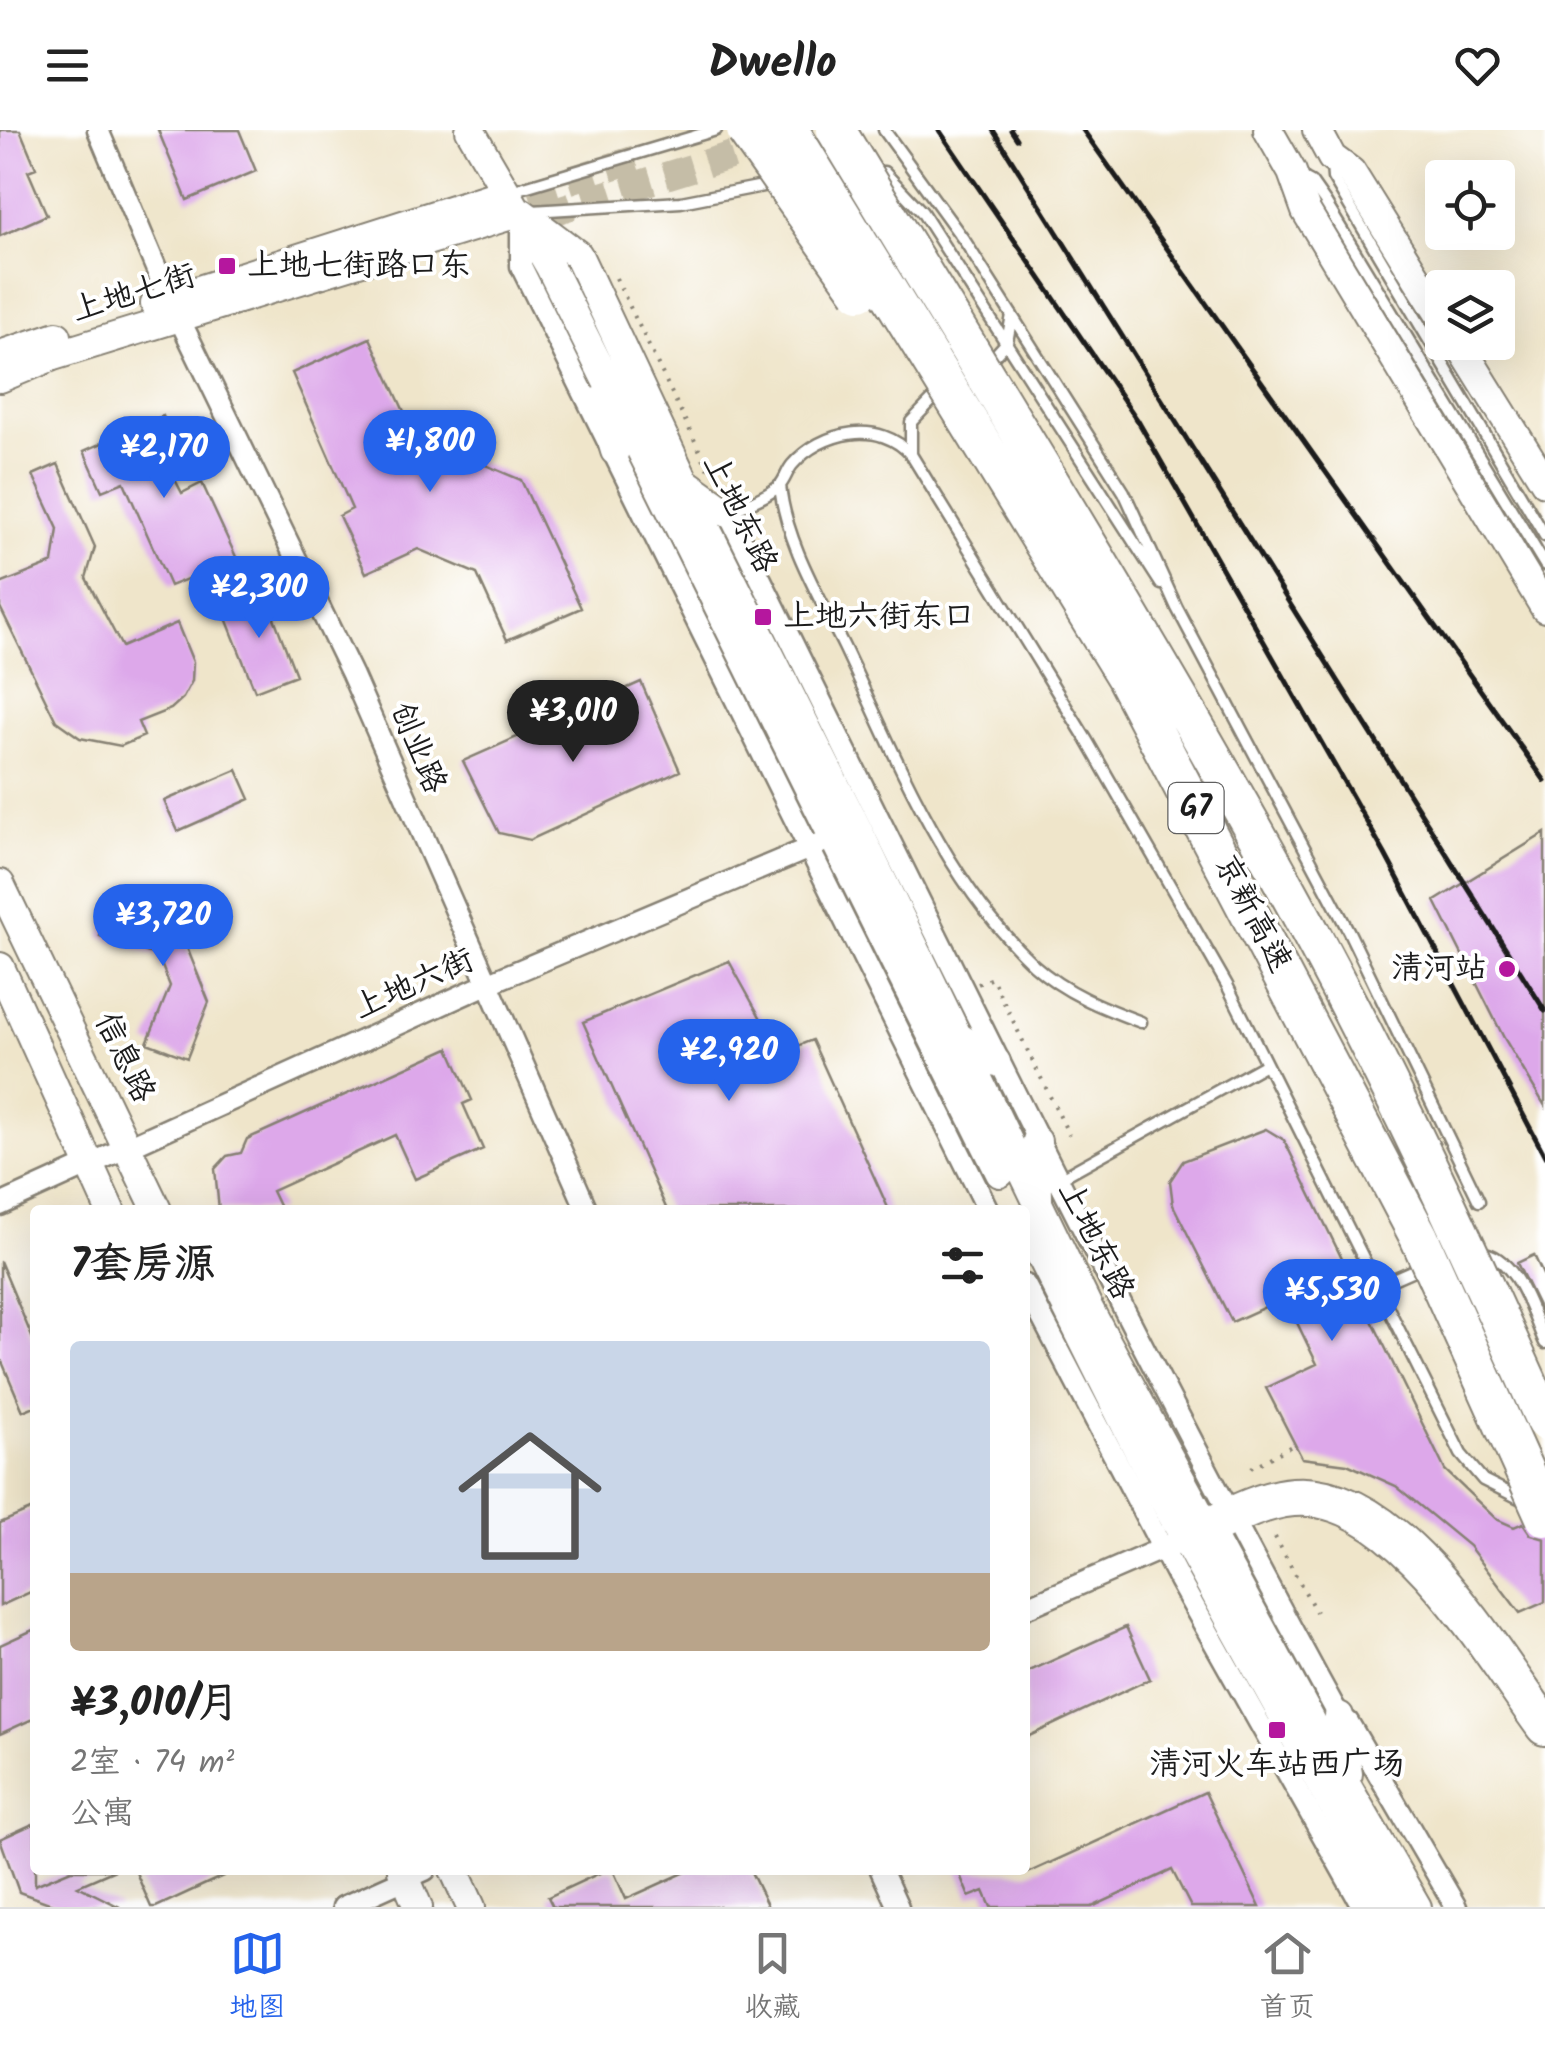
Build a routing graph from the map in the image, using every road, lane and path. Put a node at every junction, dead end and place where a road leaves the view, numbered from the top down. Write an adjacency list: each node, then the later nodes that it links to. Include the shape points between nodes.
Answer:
1 (98, 130): 17 (street, 创业路)
2 (470, 130): 14 (main road, 上地东路)
3 (716, 130): 14 (lane)
4 (746, 130): 37 (highway, bridge, via 870,306 1048,596)
5 (788, 130): 37 (highway, 京新高速 / G7, bridge, via 1124,676)
6 (836, 130): 67 (highway, 京新高速 / G7, bridge, via 1167,676 1296,906 1413,1134)
7 (884, 130): 18 (lane)
8 (1268, 130): 11 (main road)
9 (1317, 130): 10 (main road)
10 (1332, 158): 16 (main road, via 1351,172); 32 (lane, via 1333,178)
11 (1292, 172): 33 (lane, via 1311,182 1325,202); 35 (main road, via 1306,211)
12 (808, 176): 19 (lane, via 884,172 922,212)
13 (794, 179): 14 (lane, via 681,202)
14 (514, 202): 15 (main road, 上地东路); 17 (main road, 上地七街); 22 (main road, 上地东路); 26 (street, via 521,266)
15 (578, 255): 28 (main road, 上地东路); 31 (path, via 610,267)
16 (1425, 291)
17 (174, 308): 20 (main road, 上地七街); 24 (main road, 上地七街); 41 (street, 创业路, via 352,674)
18 (1012, 315): 19 (lane); 34 (lane, via 1124,492)
19 (1007, 342): 23 (lane); 34 (lane)
20 (0, 355)
21 (1469, 360): 29 (main road)
22 (602, 370): 26 (main road, via 598,394); 36 (main road, 上地东路)
23 (968, 375)
24 (0, 378)
25 (951, 385): 27 (lane, via 911,422)
26 (615, 450): 36 (street)
27 (912, 456): 30 (lane, via 886,435 851,432 814,446); 46 (lane, via 1086,739)
28 (685, 482): 31 (main road); 36 (main road, 上地东路)
29 (1545, 482)
30 (780, 485): 31 (lane); 43 (lane, via 786,517 827,612 938,838 979,901 1036,967 1074,993)
31 (728, 513): 36 (street)
32 (1545, 536)
33 (1545, 566)
34 (1176, 608): 52 (lane, via 1349,932)
35 (1545, 608)
36 (825, 795): 38 (main road, 上地东路); 45 (street)
37 (1192, 801): 71 (highway, 京新高速 / G7, bridge, via 1419,1237)
38 (833, 838): 41 (street, 上地六街); 44 (main road, 上地东路); 57 (street); 58 (main road, 上地东路)
39 (0, 884): 49 (main road, 信息路)
40 (0, 967): 50 (main road)
41 (487, 984): 49 (street, 上地六街); 56 (street, 创业路)
42 (978, 984): 47 (path, via 992,978)
43 (1141, 1022)
44 (954, 1034): 45 (main road); 59 (main road, 上地东路)
45 (996, 1062): 48 (street)
46 (1266, 1064): 51 (lane); 64 (lane)
47 (1069, 1135)
48 (1037, 1142): 51 (street); 60 (main road)
49 (128, 1147): 50 (street, 上地六街); 55 (main road, 信息路)
50 (91, 1165): 53 (street, 上地六街); 54 (main road)
51 (1056, 1181): 72 (street)
52 (1479, 1201)
53 (0, 1205)
54 (108, 1205)
55 (155, 1205)
56 (585, 1205)
57 (986, 1205)
58 (1023, 1205)
59 (1024, 1205)
60 (1028, 1205)
61 (1030, 1219): 72 (main road, 上地东路)
62 (1459, 1250): 66 (lane, via 1490,1252 1513,1273)
63 (1443, 1257): 64 (lane)
64 (1377, 1286): 70 (lane, via 1461,1454 1483,1480 1502,1490 1525,1501)
65 (1030, 1292): 72 (street)
66 (1545, 1343)
67 (1545, 1421)
68 (1294, 1444): 69 (path)
69 (1251, 1468)
70 (1545, 1496)
71 (1545, 1518)
72 (1197, 1533): 74 (street); 76 (street); 77 (highway, via 1295,1496 1359,1512 1392,1533 1440,1586); 78 (main road, 上地东路); 87 (street); 88 (main road, 上地东路)
73 (1276, 1536): 75 (path)
74 (1030, 1606)
75 (1316, 1612)
76 (1339, 1716): 78 (main road); 90 (street)
77 (1545, 1726)
78 (1351, 1795): 89 (main road, 上地东路)
79 (407, 1875): 83 (street)
80 (411, 1875): 84 (main road)
81 (456, 1875): 85 (main road)
82 (883, 1875): 86 (street)
83 (342, 1907)
84 (418, 1907)
85 (471, 1907)
86 (898, 1907)
87 (1363, 1907)
88 (1390, 1907)
89 (1417, 1907)
90 (1456, 1907)

